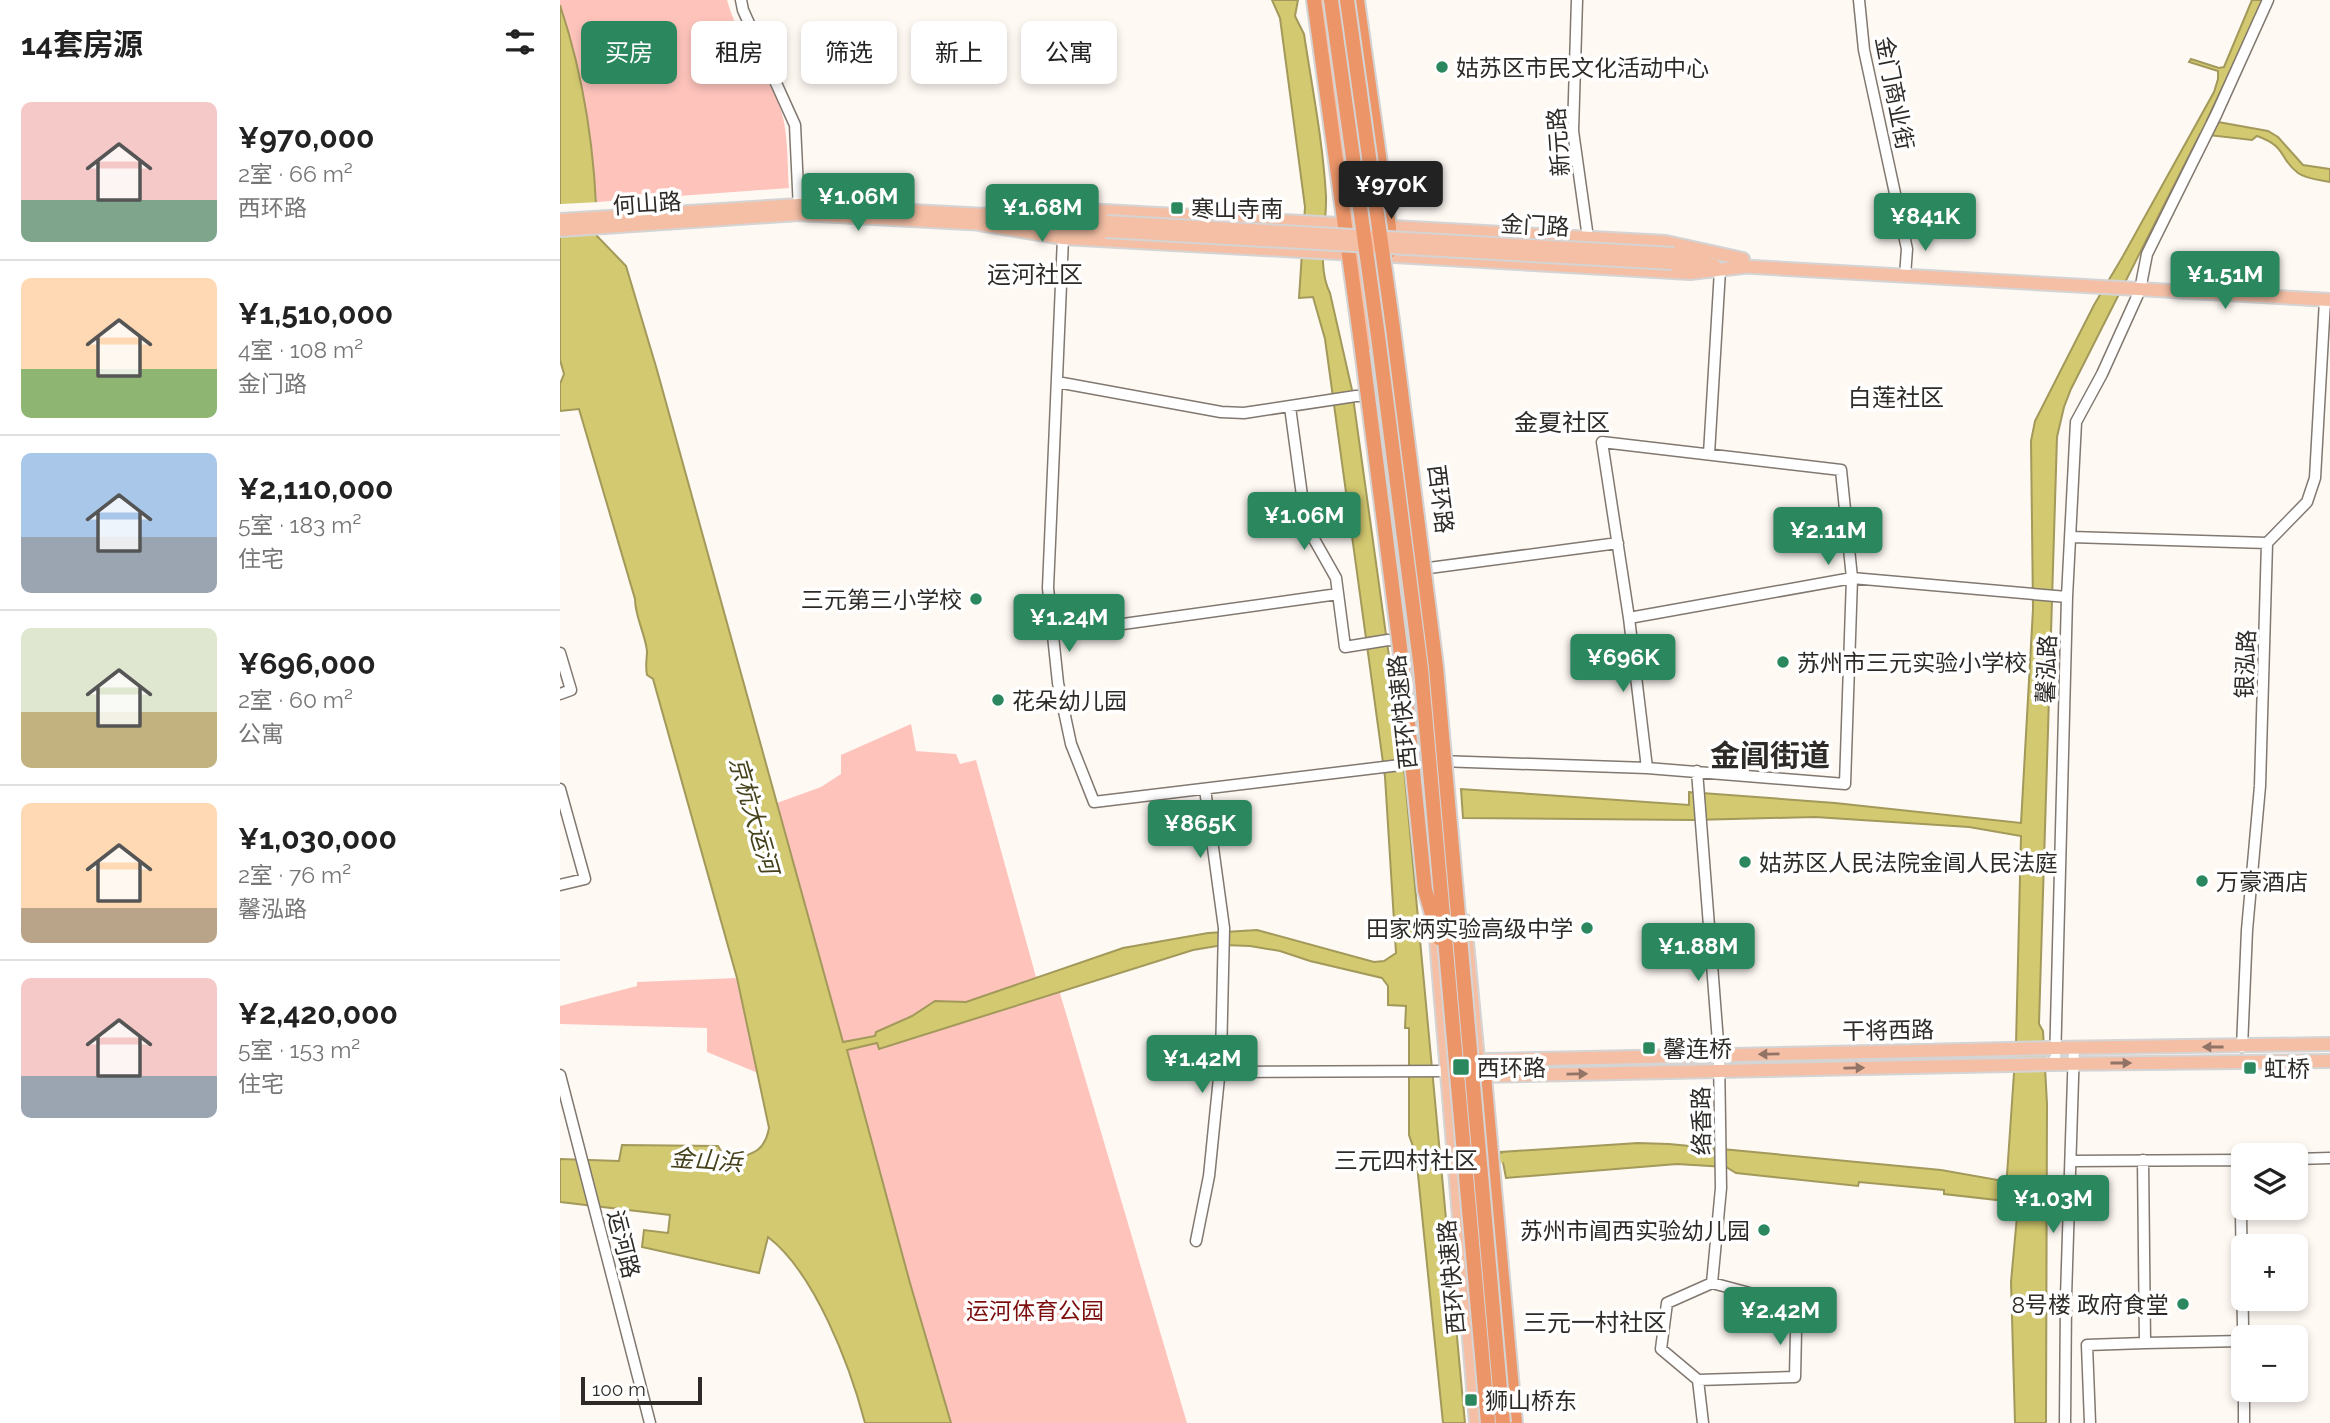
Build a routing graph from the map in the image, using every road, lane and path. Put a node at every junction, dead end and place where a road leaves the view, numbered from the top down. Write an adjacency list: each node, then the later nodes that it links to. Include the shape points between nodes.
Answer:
1 (741, 0): 10 (street, via 795,125)
2 (1314, 0): 14 (highway)
3 (1322, 0): 14 (main road)
4 (1331, 0): 53 (highway, 西环快速路, bridge, via 1421,669)
5 (1347, 0): 88 (highway, 西环快速路, bridge, via 1436,667)
6 (1355, 0): 15 (highway)
7 (1577, 0): 18 (street, 新元路, via 1573,131)
8 (1859, 0): 23 (street, 金门商业街, via 1864,50 1908,249)
9 (2268, 0): 24 (street, 馨泓路, via 2147,254)
10 (799, 209): 11 (main road, 金门路); 12 (main road, 金门路)
11 (737, 213): 13 (main road, 何山路); 16 (main road, 何山路)
12 (980, 219): 14 (main road, via 1049,208); 17 (main road); 21 (main road, 金门路, bridge)
13 (560, 220)
14 (1349, 225): 15 (main road); 19 (highway)
15 (1386, 227): 18 (main road); 20 (highway)
16 (560, 230)
17 (1063, 238): 19 (main road); 27 (street)
18 (1588, 238): 21 (main road, via 1678,244)
19 (1353, 254): 20 (main road); 29 (main road); 53 (highway, bridge, via 1425,890)
20 (1389, 256): 22 (main road, via 1677,273); 28 (main road, 西环路)
21 (1743, 263): 22 (main road); 23 (main road, 金门路)
22 (1720, 270): 31 (street)
23 (1905, 272): 24 (main road, 金门路)
24 (2141, 287): 25 (main road, 金门路); 32 (street, 馨泓路, via 2076,422)
25 (2328, 298): 26 (street)
26 (2325, 379): 34 (street, via 2315,478 2307,502)
27 (1057, 382): 30 (street, via 1221,412); 40 (street, via 1048,588)
28 (1406, 393): 29 (street); 35 (main road, 西环路)
29 (1376, 396): 30 (street); 42 (main road)
30 (1290, 407): 37 (street, via 1306,525 1336,578)
31 (1709, 454): 33 (street, via 1602,442); 36 (street, via 1841,470)
32 (2071, 537): 34 (street); 38 (street, 馨泓路)
33 (1618, 543): 35 (street); 39 (street)
34 (2267, 543): 55 (street, 银泓路, via 2260,786)
35 (1429, 568): 41 (main road, 西环路)
36 (1852, 578): 38 (street); 39 (street); 48 (street, via 1845,784)
37 (1338, 594): 40 (street); 42 (street, via 1345,647 1388,640)
38 (2063, 596): 57 (street, 馨泓路)
39 (1629, 618): 47 (street)
40 (1051, 634): 50 (street, via 1071,744 1094,802)
41 (1438, 639): 42 (street); 45 (main road, 西环路)
42 (1407, 642): 46 (main road)
43 (560, 653): 44 (street, via 571,690)
44 (560, 694)
45 (1451, 760): 46 (street); 47 (street); 60 (main road, 西环路)
46 (1413, 763): 50 (street); 52 (main road)
47 (1647, 768): 48 (street)
48 (1697, 771): 59 (street, 络香路)
49 (560, 789): 51 (street, via 584,879)
50 (1205, 789): 67 (street, via 1224,928)
51 (560, 885)
52 (1432, 887): 60 (main road, via 1454,930); 64 (main road)
53 (1449, 973): 87 (highway, 西环快速路, bridge)
54 (2330, 1044): 55 (main road, 干将西路)
55 (2242, 1046): 56 (main road, 干将西路, one-way to 56)
56 (2074, 1047): 57 (main road, 干将西路); 63 (street)
57 (2053, 1048): 58 (main road, 干将西路, bridge); 62 (street, 馨泓路)
58 (1799, 1053): 59 (main road, 干将西路, one-way to 59); 65 (main road)
59 (1719, 1055): 60 (main road, 干将西路); 66 (street, 络香路)
60 (1471, 1060): 64 (main road, 干将西路); 69 (highway)
61 (2330, 1061): 63 (main road, 干将西路, one-way to 61)
62 (2054, 1064): 63 (main road, 干将西路); 65 (main road, 干将西路, one-way to 62)
63 (2074, 1064): 75 (street)
64 (1449, 1070): 67 (street); 70 (main road, 干将西路); 86 (main road)
65 (1800, 1070): 66 (main road, 干将西路)
66 (1719, 1071): 69 (main road, 干将西路, one-way to 66); 79 (street, 络香路, via 1721,1169)
67 (1219, 1072): 78 (street, via 1209,1176)
68 (560, 1075): 85 (street, 运河路)
69 (1482, 1076): 70 (main road, 干将西路); 76 (main road); 89 (highway)
70 (1465, 1077): 76 (main road, via 1472,1161)
71 (2330, 1158): 72 (street)
72 (2308, 1159)
73 (2143, 1160): 74 (street); 75 (street); 82 (street)
74 (2231, 1160)
75 (2071, 1161): 91 (street)
76 (1489, 1176): 89 (main road)
77 (2242, 1220): 80 (street)
78 (1196, 1241)
79 (1712, 1283): 83 (street, via 1667,1303 1661,1349); 83 (street, via 1772,1299 1796,1331 1794,1377)
80 (2243, 1325)
81 (2231, 1341): 82 (street)
82 (2145, 1343): 92 (street, via 2087,1345)
83 (1698, 1380): 90 (street)
84 (2244, 1402): 93 (street)
85 (650, 1423)
86 (1476, 1423)
87 (1488, 1423)
88 (1503, 1423)
89 (1512, 1423)
90 (1703, 1423)
91 (2065, 1423)
92 (2090, 1423)
93 (2244, 1423)

